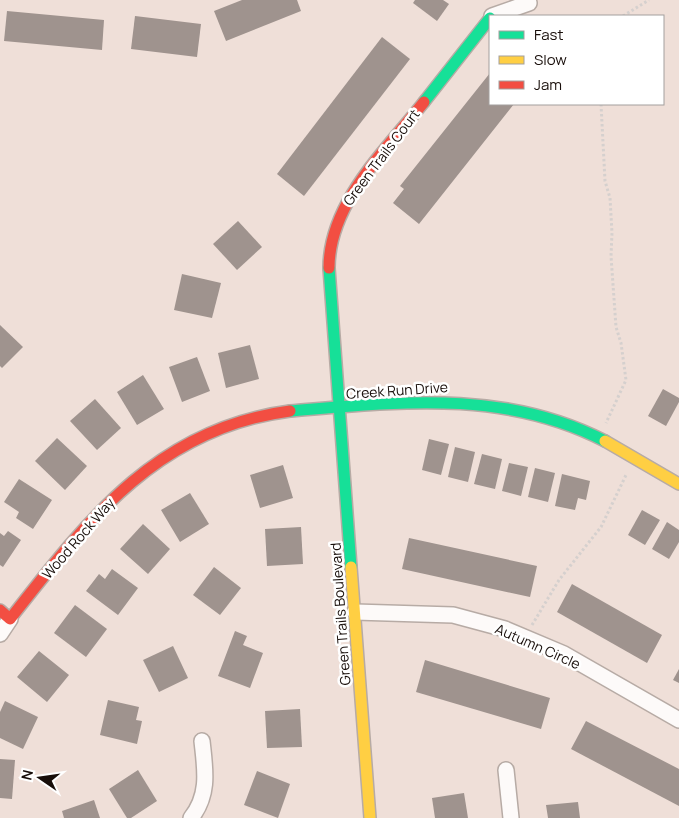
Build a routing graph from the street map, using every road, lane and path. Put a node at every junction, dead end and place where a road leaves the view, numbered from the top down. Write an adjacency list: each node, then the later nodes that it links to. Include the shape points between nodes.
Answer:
1 (649, 0): 4 (path)
2 (529, 3): 3 (street, Green Trails Court)
3 (496, 15)
4 (626, 15)
5 (489, 20): 7 (street, Green Trails Court, via 360,182 341,212 332,238 329,266)
6 (601, 105): 8 (path, via 605,181 610,198 616,327 626,380)
7 (340, 409): 8 (street, Creek Run Drive, via 455,400 544,416); 11 (street, Green Trails Boulevard); 12 (street, Wood Rock Way, via 288,411 244,422 206,436 161,460 111,499)
8 (599, 439): 9 (street, Creek Run Drive)
9 (635, 459): 10 (street, Creek Run Drive); 14 (path, via 601,527 559,580)
10 (679, 484)
11 (355, 612): 14 (street, Autumn Circle, via 452,615); 19 (street, Green Trails Boulevard)
12 (5, 615): 13 (street, Wood Rock Way)
13 (0, 634)
14 (526, 638): 15 (street, Autumn Circle, via 564,654)
15 (679, 720)
16 (202, 741): 18 (street, via 206,783 200,805)
17 (506, 770): 20 (street)
18 (191, 818)
19 (370, 818)
20 (510, 818)

